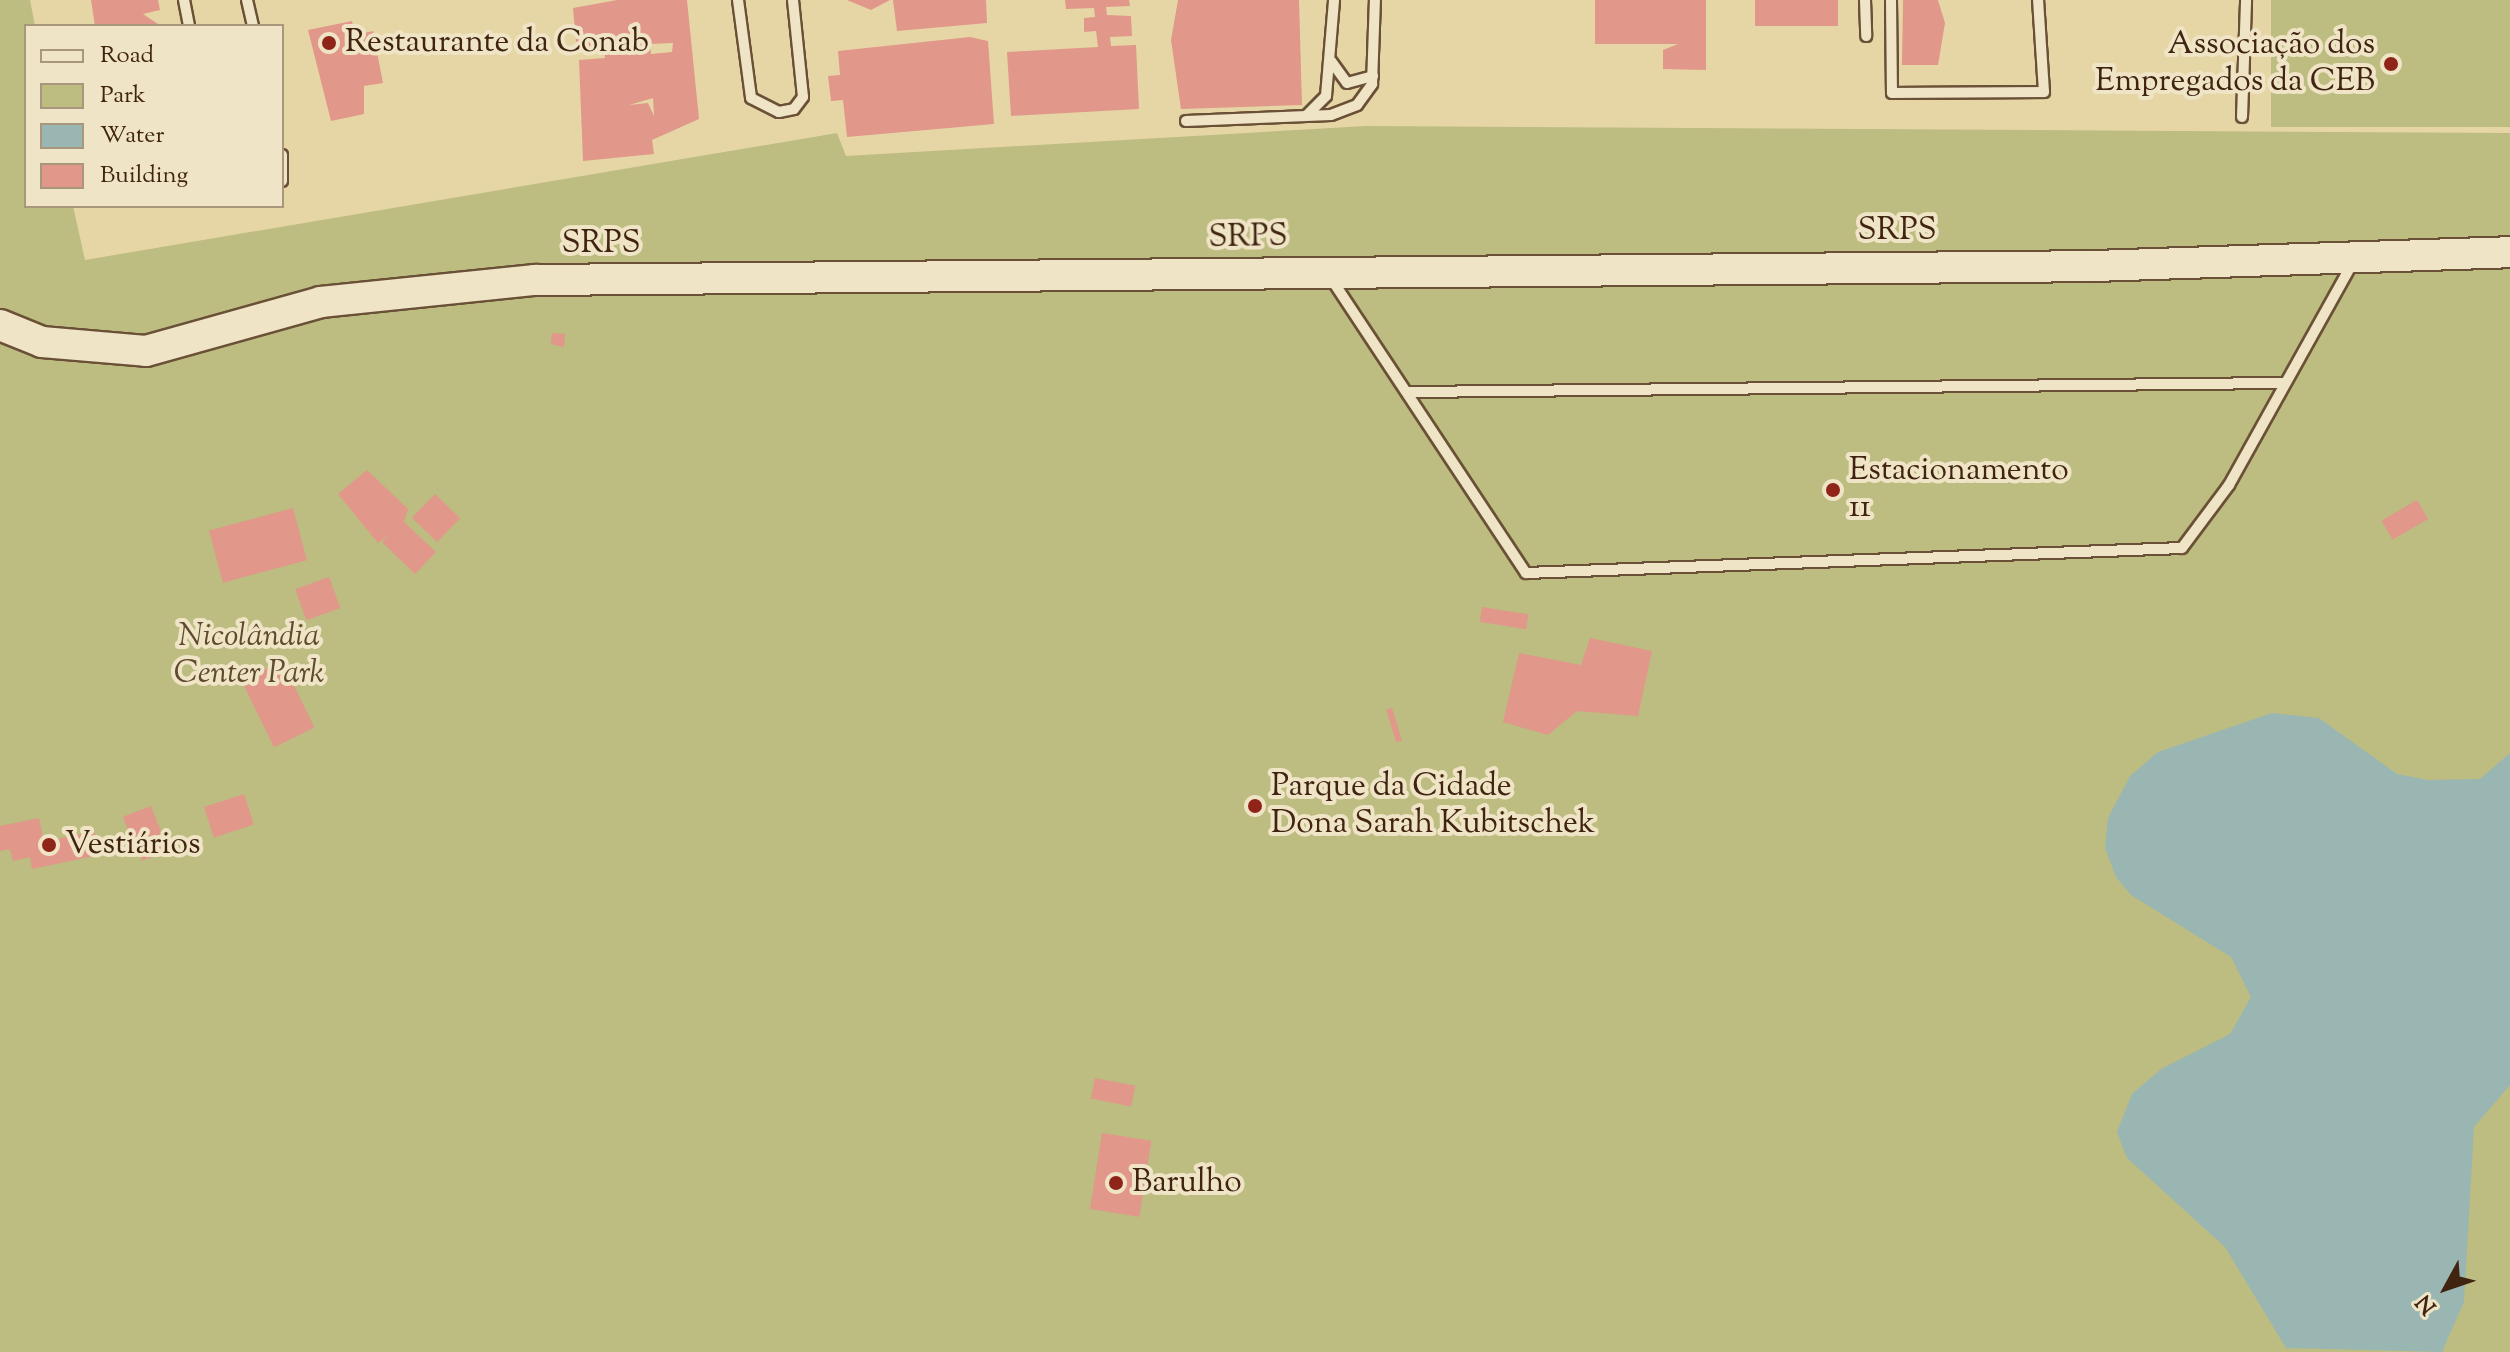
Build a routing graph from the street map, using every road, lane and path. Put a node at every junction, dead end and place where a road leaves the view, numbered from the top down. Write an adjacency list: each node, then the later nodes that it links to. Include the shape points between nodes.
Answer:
1 (184, 0): 11 (lane)
2 (247, 0): 12 (lane)
3 (738, 0): 4 (lane, via 751,98 779,112 794,109 803,97)
4 (793, 0)
5 (1334, 0): 14 (lane)
6 (1375, 0): 15 (lane)
7 (1865, 0): 13 (lane)
8 (1891, 0): 9 (lane, via 1892,93 2044,92)
9 (2038, 0)
10 (2246, 0): 17 (lane)
11 (189, 24)
12 (253, 24)
13 (1866, 36)
14 (1331, 61): 15 (lane, via 1347,83); 16 (lane, via 1324,100)
15 (1373, 76): 16 (lane, via 1357,105)
16 (1307, 115): 18 (lane)
17 (2242, 117)
18 (1186, 121)
19 (2510, 252): 20 (main road, SRPS)
20 (2356, 256): 21 (main road, SRPS); 23 (lane)
21 (1327, 272): 22 (main road, SRPS, via 535,280 412,288 321,302 146,351 88,350); 24 (lane)
22 (0, 325)
23 (2283, 383): 24 (lane); 24 (lane, via 2218,504 2182,548 1526,573)
24 (1409, 392)

